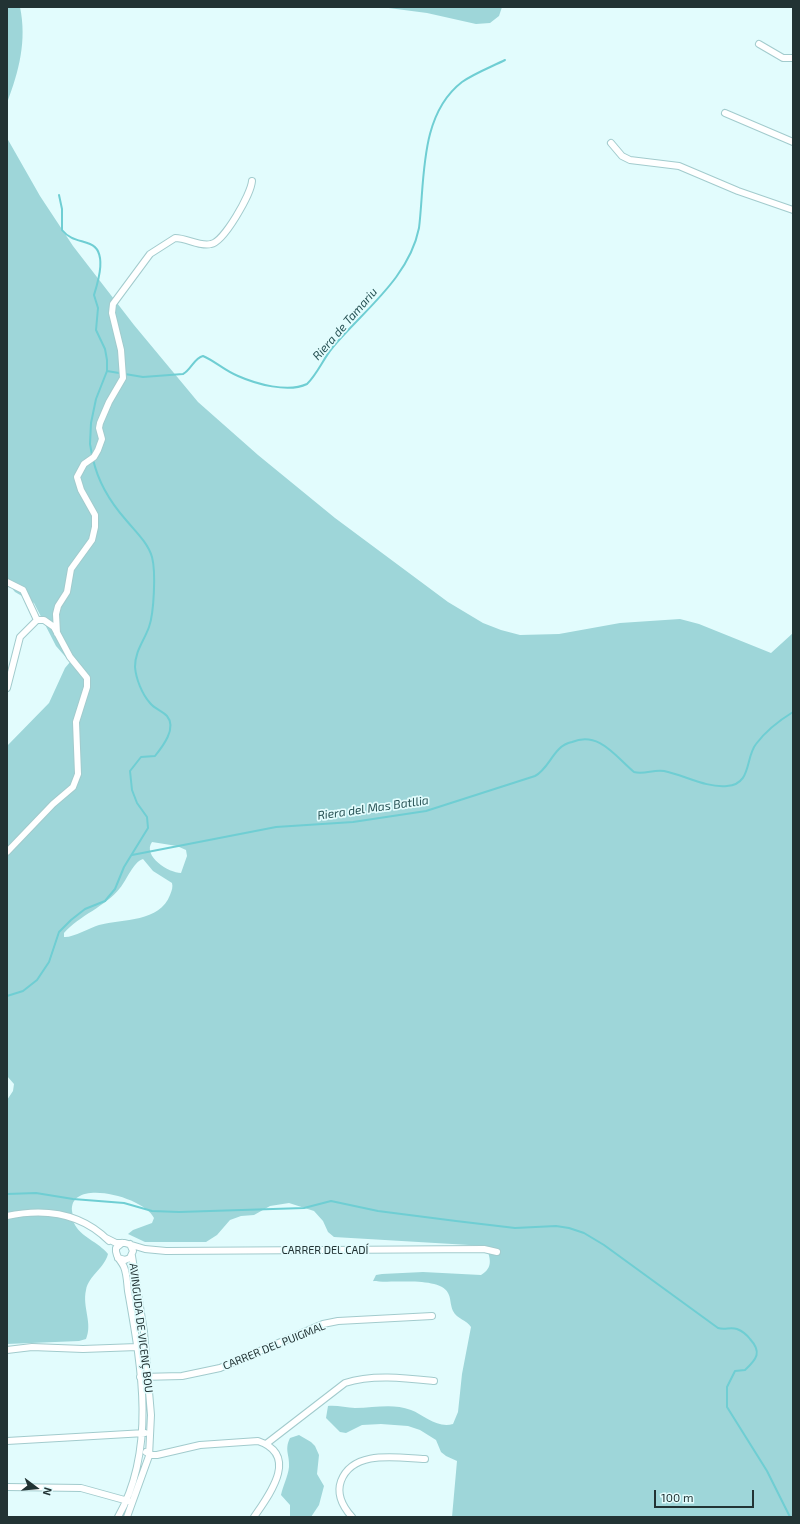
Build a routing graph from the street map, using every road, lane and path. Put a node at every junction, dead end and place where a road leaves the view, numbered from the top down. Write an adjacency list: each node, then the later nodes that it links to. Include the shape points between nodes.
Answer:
1 (759, 44): 2 (street, via 783,58)
2 (793, 58)
3 (724, 113): 4 (street)
4 (793, 142)
5 (611, 143): 7 (street, via 622,156 630,160 679,166 738,191)
6 (252, 181): 10 (street, via 236,216 220,240 209,245 175,238 150,254 113,304 112,313 121,350 124,378 100,422 102,439 98,450 94,457 84,464 77,477 95,515 95,527 92,540 71,569 67,592 56,614)
7 (793, 210)
8 (7, 582): 9 (street, via 23,590)
9 (37, 620): 10 (street, via 44,620 54,627); 11 (street, via 20,637)
10 (57, 633): 12 (street, via 70,657 87,678 87,687 76,722 78,774 73,787)
11 (7, 688)
12 (7, 852)
13 (7, 1216): 14 (street, via 36,1212 70,1216 86,1223)
14 (106, 1238): 15 (street); 17 (street)
15 (122, 1243): 16 (street); 17 (street)
16 (130, 1244): 18 (street, CARRER DEL CADÍ); 21 (street, via 133,1248)
17 (116, 1248): 20 (street)
18 (153, 1250): 19 (street, CARRER DEL CADÍ, via 484,1249); 21 (street, CARRER DEL CADÍ, via 142,1251)
19 (497, 1252)
20 (117, 1256): 21 (street, via 125,1260); 23 (street, AVINGUDA DE VICENÇ BOU, via 124,1267)
21 (132, 1256): 25 (street, AVINGUDA DE VICENÇ BOU)
22 (432, 1316): 25 (street, CARRER DEL PUIGMAL, via 323,1324 220,1368 182,1376)
23 (137, 1347): 24 (street, via 83,1349 32,1346); 26 (street, AVINGUDA DE VICENÇ BOU)
24 (7, 1350)
25 (149, 1376): 26 (street, CARRER DEL PUIGMAL); 28 (street, AVINGUDA DE VICENÇ BOU)
26 (140, 1377): 29 (street, AVINGUDA DE VICENÇ BOU)
27 (434, 1382): 31 (street, via 410,1379 357,1379 345,1383)
28 (151, 1433): 29 (street); 33 (street, AVINGUDA DE VICENÇ BOU)
29 (142, 1434): 30 (street); 32 (street, AVINGUDA DE VICENÇ BOU)
30 (7, 1441)
31 (266, 1444): 33 (street, via 258,1441 200,1445 157,1455); 40 (street, via 277,1457 279,1476)
32 (141, 1451): 33 (street); 36 (street, AVINGUDA DE VICENÇ BOU)
33 (149, 1452): 37 (street, AVINGUDA DE VICENÇ BOU)
34 (425, 1459): 41 (street, via 382,1457 353,1464 343,1475 339,1486 339,1497)
35 (7, 1486): 36 (street, via 80,1488)
36 (125, 1500): 37 (street); 38 (street, AVINGUDA DE VICENÇ BOU)
37 (133, 1503): 39 (street, AVINGUDA DE VICENÇ BOU)
38 (118, 1517)
39 (127, 1517)
40 (254, 1517)
41 (352, 1517)

